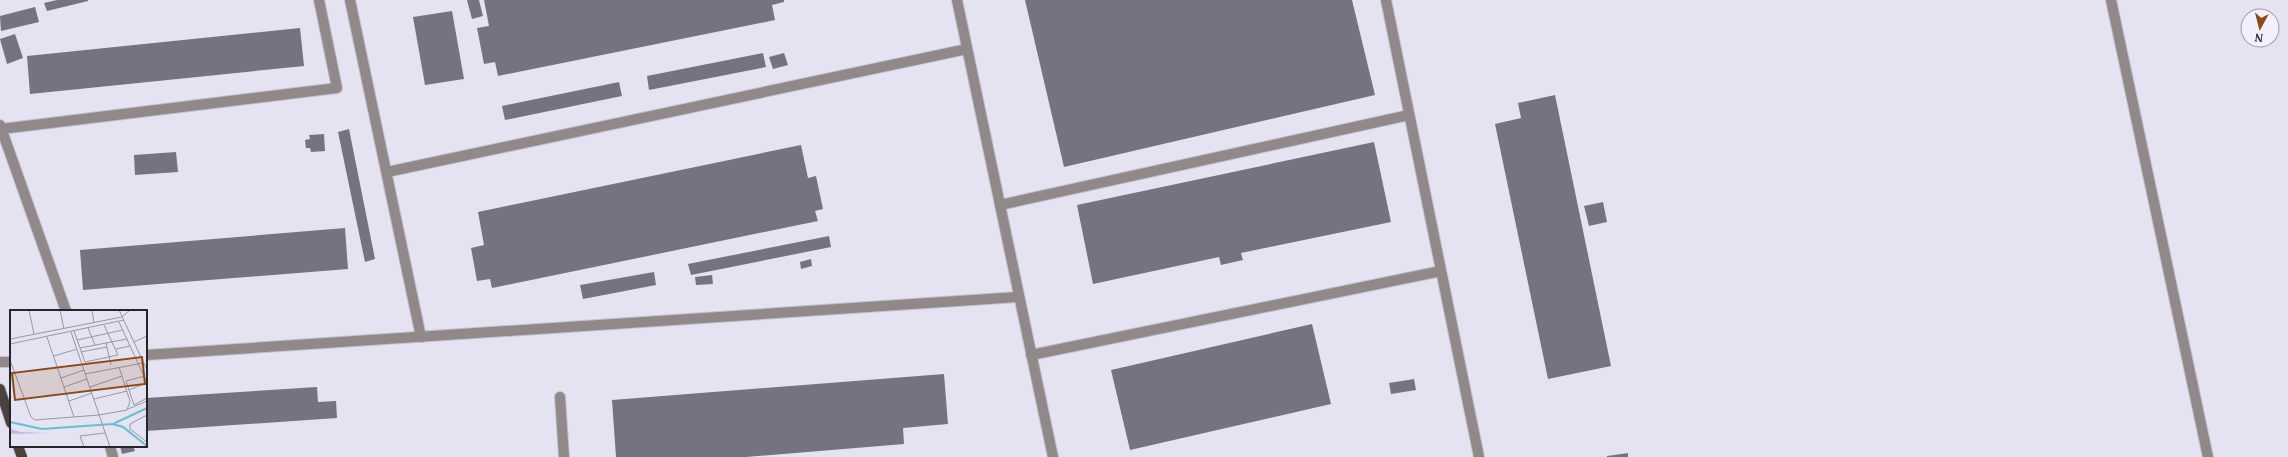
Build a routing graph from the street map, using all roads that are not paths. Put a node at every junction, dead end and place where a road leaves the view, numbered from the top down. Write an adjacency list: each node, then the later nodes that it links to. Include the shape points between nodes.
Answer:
1 (319, 0): 8 (lane, via 337,88)
2 (350, 0): 9 (lane)
3 (957, 0): 6 (lane)
4 (1386, 0): 7 (lane)
5 (2111, 0): 27 (lane)
6 (967, 49): 9 (lane); 10 (lane)
7 (1409, 115): 10 (lane); 11 (lane)
8 (0, 127): 13 (lane)
9 (386, 172): 14 (lane)
10 (1000, 206): 12 (lane)
11 (1441, 271): 15 (lane); 26 (lane)
12 (1018, 297): 14 (lane); 15 (lane)
13 (66, 310)
14 (421, 337): 16 (lane)
15 (1031, 355): 25 (lane)
16 (147, 356)
17 (0, 389): 19 (main road)
18 (560, 397): 24 (lane)
19 (10, 420)
20 (18, 447): 22 (main road)
21 (110, 447): 23 (lane)
22 (22, 457)
23 (113, 457)
24 (564, 457)
25 (1053, 457)
26 (1479, 457)
27 (2208, 457)

